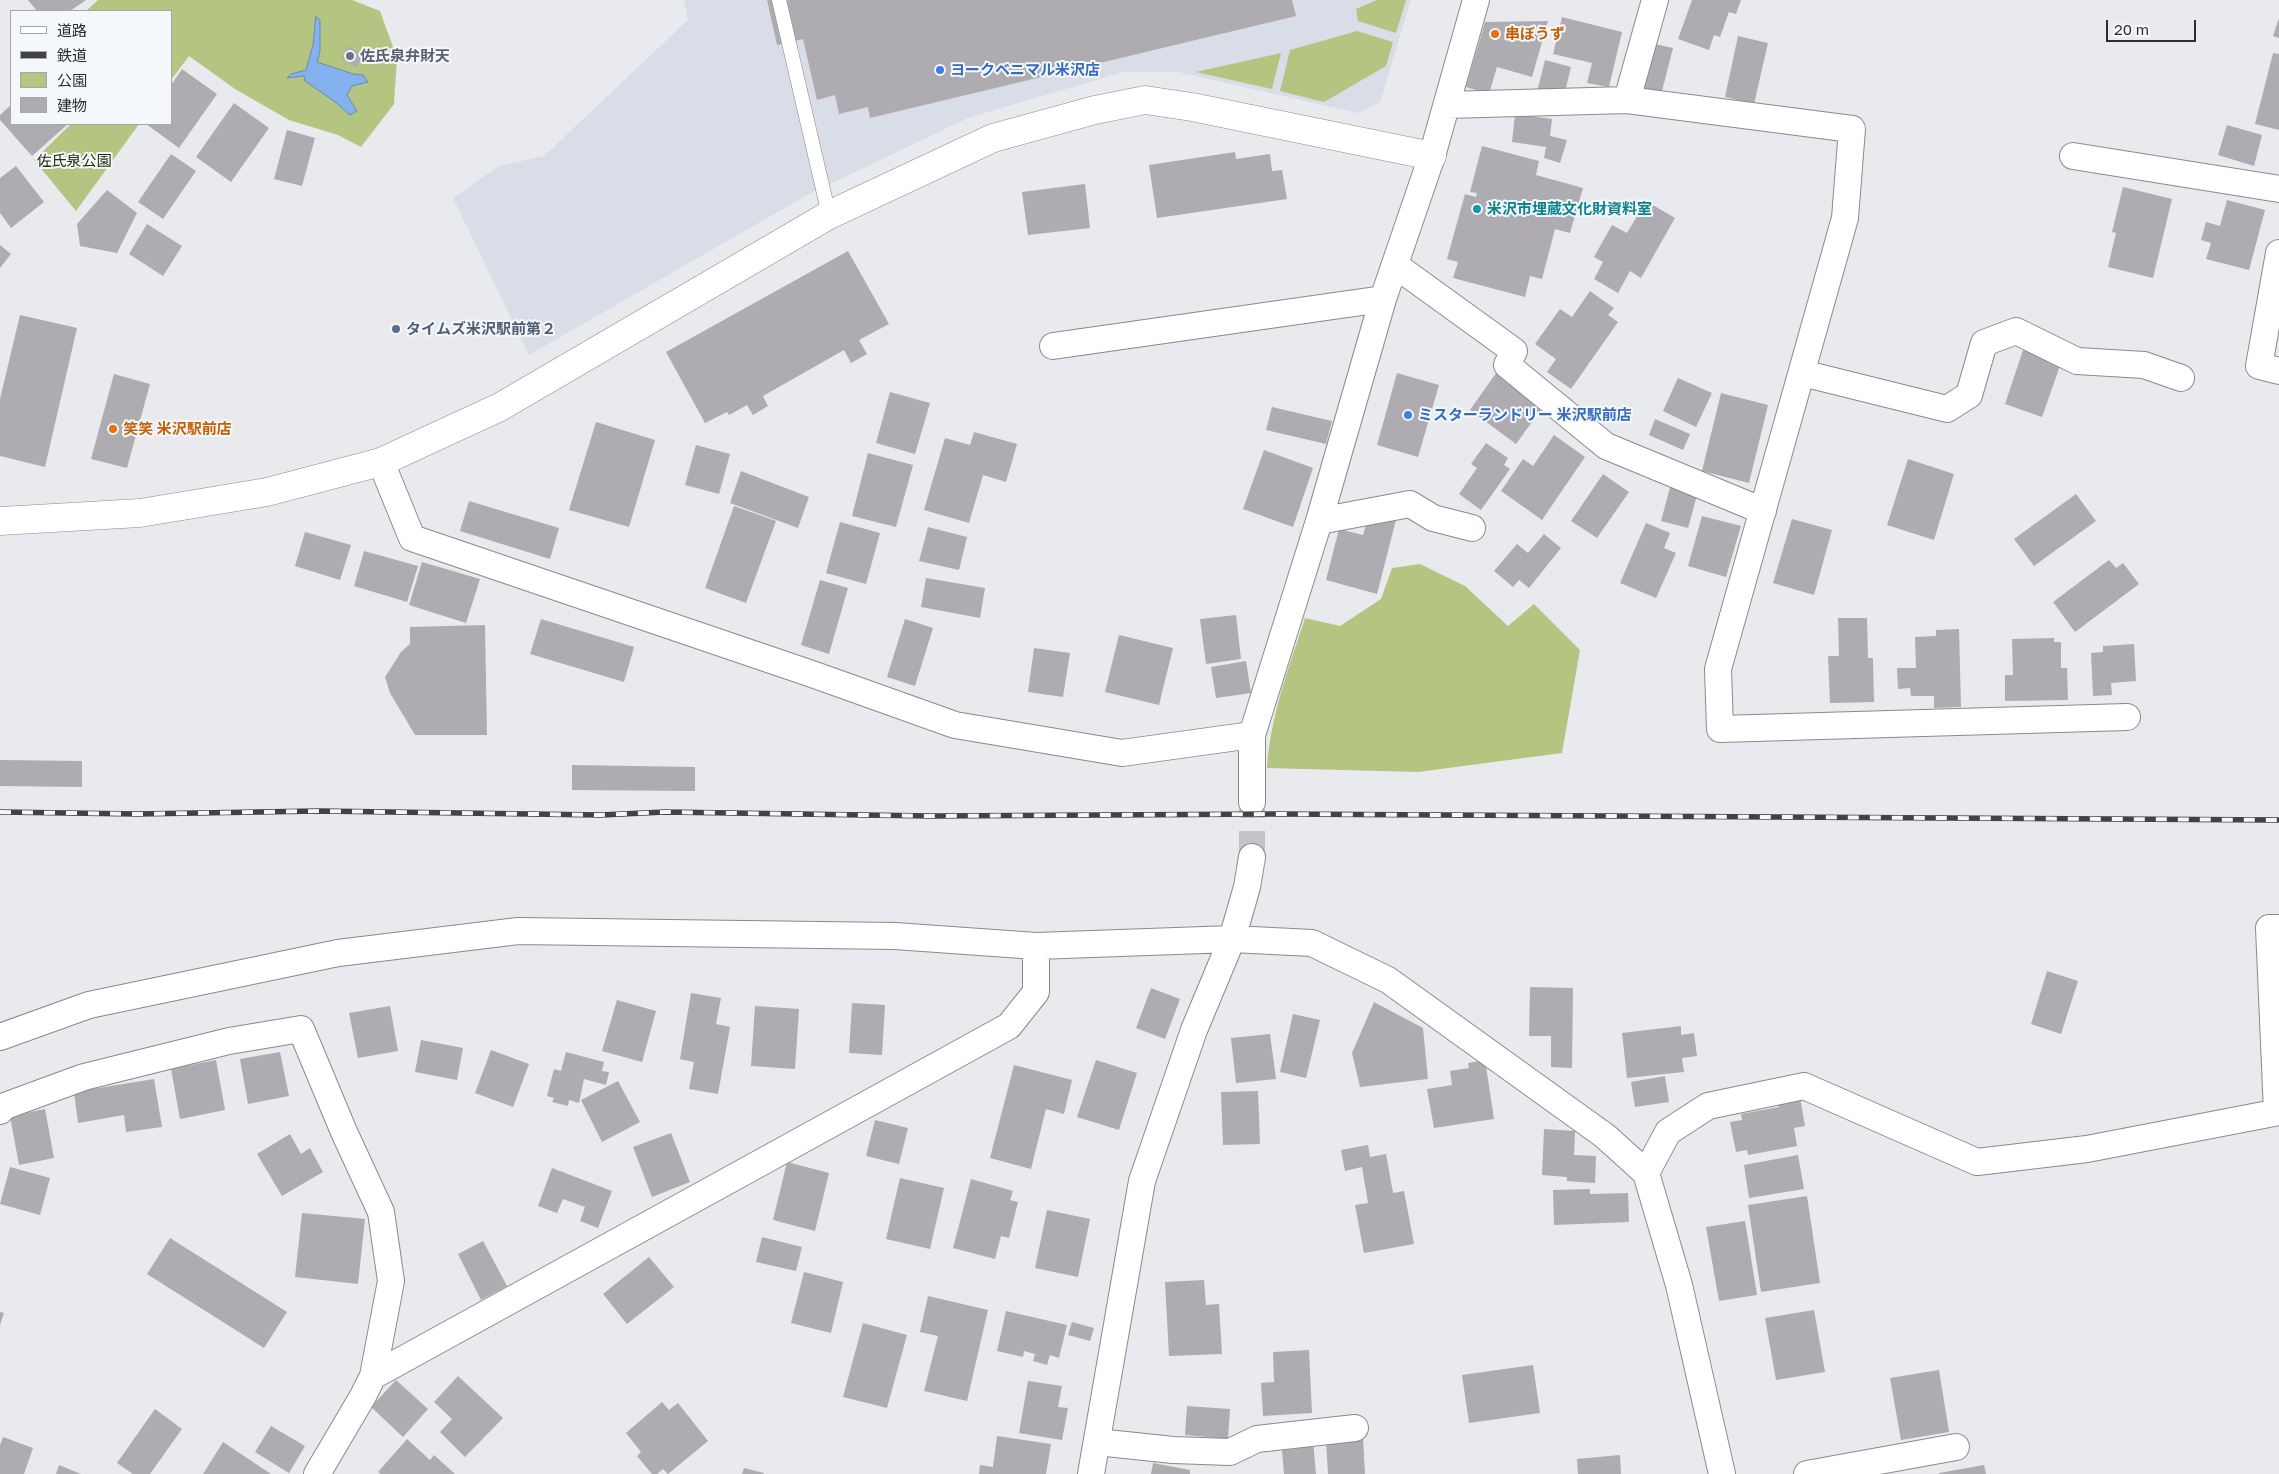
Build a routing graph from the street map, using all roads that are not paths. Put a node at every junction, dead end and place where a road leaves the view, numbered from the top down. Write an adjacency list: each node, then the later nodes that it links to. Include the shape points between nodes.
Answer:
1 (779, 0): 9 (lane)
2 (1476, 0): 5 (street)
3 (1655, 0): 4 (street)
4 (1627, 100): 5 (street); 15 (street, via 1852,129 1845,218)
5 (1447, 105): 6 (street)
6 (1432, 156): 9 (street, via 1145,100 993,138); 11 (street)
7 (2073, 156): 8 (street)
8 (2279, 189)
9 (829, 215): 17 (street, via 500,407)
10 (2279, 253): 14 (street, via 2259,366)
11 (1395, 264): 12 (street); 18 (street, via 1514,351 1507,365 1606,446)
12 (1383, 299): 13 (street); 20 (street)
13 (1053, 346)
14 (2279, 371)
15 (1802, 373): 16 (street, via 1947,410 1969,395 1984,343 2016,331 2077,361 2144,365); 18 (street)
16 (2181, 378)
17 (381, 462): 19 (street, via 266,492 140,513); 23 (street, via 412,538 955,725 1122,753)
18 (1763, 511): 22 (street, via 1718,669 1720,729)
19 (0, 521)
20 (1318, 521): 21 (street, via 1410,504 1433,518); 23 (street)
21 (1472, 528)
22 (2127, 717)
23 (1252, 735): 24 (street)
24 (1252, 802)
25 (1252, 857): 27 (street)
26 (2279, 928): 31 (street, via 2269,928)
27 (1232, 939): 28 (street); 32 (street, via 1312,943 1388,980 1605,1136); 35 (street, via 1194,1030 1142,1181)
28 (1036, 946): 29 (street, via 895,936 518,931 338,953 89,1005); 33 (street, via 1036,992 1009,1026)
29 (0, 1037)
30 (0, 1111): 33 (street, via 5,1106 84,1077 230,1041 301,1028 381,1212 391,1281)
31 (2278, 1112): 32 (street, via 2087,1149 1977,1162 1804,1086 1708,1106 1668,1132)
32 (1646, 1173): 39 (street, via 1679,1285)
33 (372, 1376): 37 (street)
34 (1355, 1428): 35 (street, via 1257,1439 1230,1452)
35 (1096, 1442): 38 (street)
36 (1956, 1447): 40 (street)
37 (317, 1474)
38 (1091, 1474)
39 (1722, 1474)
40 (1807, 1474)

